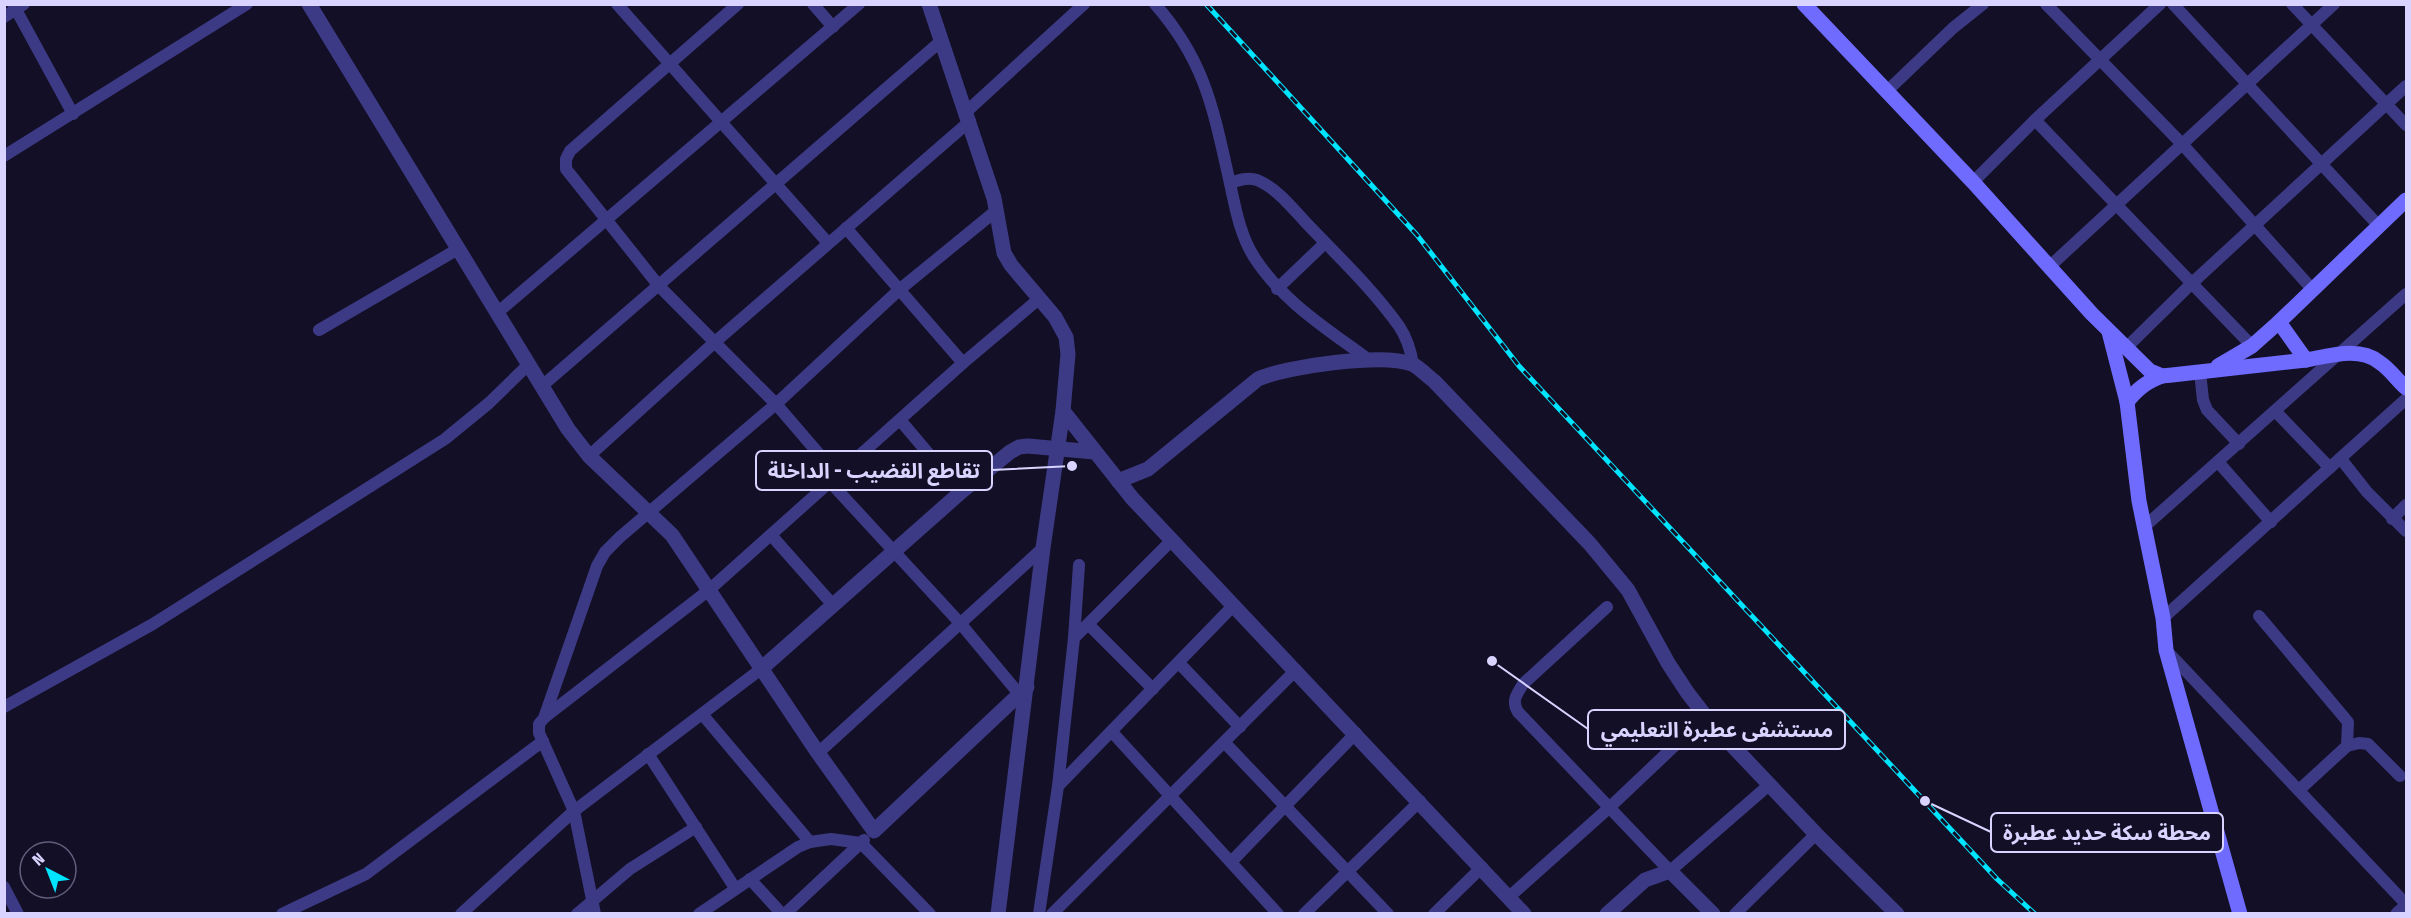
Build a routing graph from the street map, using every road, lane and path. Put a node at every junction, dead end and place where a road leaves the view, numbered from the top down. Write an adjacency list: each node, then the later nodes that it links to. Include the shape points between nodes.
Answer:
1 (247, 4): 28 (street)
2 (309, 4): 48 (street)
3 (738, 4): 23 (street)
4 (813, 4): 20 (street)
5 (859, 4): 20 (street)
6 (929, 4): 21 (street)
7 (1084, 4): 29 (street)
8 (1155, 4): 38 (street, via 1184,41 1199,69 1213,109)
9 (1804, 4): 26 (main road)
10 (1983, 4): 26 (street)
11 (2046, 4): 22 (street)
12 (2160, 4): 22 (street)
13 (2173, 4): 24 (street)
14 (2292, 4): 19 (street)
15 (2334, 4): 19 (street)
16 (618, 5): 23 (street)
17 (18, 6): 18 (street); 28 (street)
18 (4, 17)
19 (2311, 26): 24 (street); 27 (street)
20 (833, 27): 31 (street)
21 (941, 41): 29 (street); 37 (street)
22 (2101, 61): 30 (street); 33 (street)
23 (669, 63): 31 (street); 42 (street, via 570,151 566,159 566,169)
24 (2247, 84): 33 (street); 35 (street)
25 (2406, 86): 27 (street)
26 (1886, 92): 36 (main road)
27 (2387, 104): 32 (street); 35 (street)
28 (73, 114): 34 (street)
29 (968, 117): 41 (street); 45 (street)
30 (2035, 120): 36 (street); 40 (street)
31 (722, 122): 37 (street); 42 (street)
32 (2406, 125)
33 (2183, 145): 40 (street); 44 (street)
34 (4, 156)
35 (2322, 165): 43 (street); 44 (street)
36 (1973, 182): 49 (main road)
37 (777, 183): 46 (street); 51 (street)
38 (1230, 183): 47 (street, via 1249,178 1269,187); 52 (street, via 1252,255)
39 (2406, 200): 43 (main road)
40 (2116, 205): 49 (street); 50 (street)
41 (997, 210): 53 (street); 56 (street, via 1004,253)
42 (605, 220): 51 (street); 57 (street)
43 (2378, 225): 54 (main road)
44 (2256, 226): 50 (street); 54 (street)
45 (846, 228): 46 (street); 53 (street)
46 (828, 243): 61 (street)
47 (1325, 243): 52 (street); 69 (street, via 1400,327 1408,341)
48 (458, 249): 57 (street); 59 (street)
49 (2049, 267): 60 (main road)
50 (2192, 284): 62 (street); 63 (street)
51 (659, 286): 61 (street); 73 (street)
52 (1277, 289): 65 (street)
53 (899, 290): 67 (street); 76 (street)
54 (2312, 290): 58 (main road)
55 (2406, 294): 64 (street)
56 (1040, 298): 67 (street); 77 (street, via 1066,338)
57 (496, 313): 68 (street)
58 (2279, 322): 62 (main road); 66 (main road)
59 (319, 330)
60 (2108, 330): 63 (main road); 75 (main road)
61 (715, 342): 76 (street); 83 (street)
62 (2252, 346): 70 (main road)
63 (2126, 348): 71 (main road, via 2142,365)
64 (2340, 354): 66 (main road); 72 (main road, via 2357,353 2378,360); 78 (street)
65 (1369, 360): 69 (street); 87 (street, via 1274,371 1258,379)
66 (2306, 360): 70 (main road)
67 (963, 363): 79 (street)
68 (528, 365): 73 (street); 118 (street, via 445,440 153,624)
69 (1413, 365): 120 (street, via 1434,381 1590,544 1628,590 1668,663)
70 (2206, 370): 71 (main road); 80 (street, via 2203,400 2207,410)
71 (2162, 376): 75 (main road, via 2150,380)
72 (2405, 383)
73 (542, 386): 83 (street)
74 (2406, 399): 84 (street)
75 (2127, 402): 96 (main road)
76 (776, 404): 88 (street); 93 (street)
77 (1063, 411): 81 (street); 82 (street)
78 (2275, 411): 80 (street); 86 (street)
79 (900, 420): 88 (street); 90 (street)
80 (2239, 444): 85 (street)
81 (1057, 449): 82 (street); 90 (street, via 1019,447); 100 (street)
82 (1094, 452): 89 (street)
83 (589, 456): 93 (street)
84 (2341, 459): 86 (street); 94 (street)
85 (2218, 463): 95 (street); 96 (street)
86 (2330, 468): 95 (street)
87 (1148, 469): 89 (street); 91 (street)
88 (834, 479): 98 (street); 101 (street)
89 (1118, 481): 91 (street)
90 (961, 492): 101 (street)
91 (1132, 498): 99 (street)
92 (2406, 505): 94 (street)
93 (650, 513): 103 (street, via 672,536); 121 (street, via 605,552 597,566)
94 (2392, 519): 97 (street)
95 (2271, 522): 108 (street)
96 (2144, 527): 108 (main road)
97 (2406, 531)
98 (771, 535): 103 (street); 104 (street)
99 (1172, 540): 105 (street); 110 (street)
100 (1043, 548): 109 (street); 117 (street)
101 (894, 551): 104 (street); 109 (street)
102 (1079, 565): 111 (street)
103 (709, 590): 114 (street); 121 (street)
104 (833, 605): 114 (street)
105 (1234, 605): 113 (street); 115 (street)
106 (1607, 607): 139 (street, via 1523,684 1514,705)
107 (2259, 616): 122 (street)
108 (2163, 618): 112 (main road)
109 (960, 623): 117 (street); 130 (street)
110 (1089, 625): 111 (street); 116 (street)
111 (1074, 638): 134 (street)
112 (2166, 650): 135 (street); 176 (main road)
113 (1179, 663): 116 (street); 123 (street)
114 (761, 669): 119 (street); 130 (street)
115 (1296, 670): 123 (street); 125 (street)
116 (1153, 689): 124 (street)
117 (1024, 691): 142 (street); 164 (street)
118 (4, 707)
119 (702, 714): 131 (street); 144 (street)
120 (1706, 717): 133 (street); 139 (street)
121 (544, 718): 126 (street, via 539,724)
122 (2348, 722): 128 (street); 129 (street)
123 (1240, 727): 127 (street)
124 (1112, 732): 134 (street); 136 (street)
125 (1356, 733): 137 (street); 138 (street)
126 (543, 741): 140 (street); 156 (street, via 366,874)
127 (1225, 743): 136 (street); 138 (street)
128 (2368, 744): 129 (street); 132 (street)
129 (2347, 746): 135 (street)
130 (818, 753): 142 (street)
131 (648, 754): 140 (street); 141 (street)
132 (2400, 776)
133 (1769, 785): 143 (street); 149 (street)
134 (1058, 786): 165 (street)
135 (2299, 790): 155 (street)
136 (1171, 797): 146 (street); 166 (street)
137 (1420, 801): 147 (street); 148 (street)
138 (1286, 806): 146 (street); 148 (street)
139 (1610, 807): 149 (street); 153 (street)
140 (574, 811): 154 (street); 158 (street)
141 (696, 827): 152 (street); 154 (street, via 630,869)
142 (874, 831): 145 (street)
143 (1816, 834): 174 (street); 175 (street)
144 (810, 842): 145 (street, via 831,839); 150 (street)
145 (861, 843): 162 (street); 163 (street)
146 (1231, 862): 167 (street)
147 (1482, 867): 153 (street); 170 (street)
148 (1348, 871): 168 (street); 169 (street)
149 (1670, 871): 172 (street, via 1645,880); 173 (street)
150 (750, 879): 152 (street); 162 (street)
151 (4, 887): 157 (street)
152 (735, 888): 161 (street)
153 (1509, 897): 171 (street)
154 (592, 900): 159 (street); 160 (street)
155 (2406, 905): 177 (street)
156 (287, 912)
157 (18, 914)
158 (461, 914)
159 (578, 914)
160 (595, 914)
161 (699, 914)
162 (783, 914)
163 (930, 914)
164 (998, 914)
165 (1039, 914)
166 (1052, 914)
167 (1278, 914)
168 (1304, 914)
169 (1388, 914)
170 (1434, 914)
171 (1524, 914)
172 (1607, 914)
173 (1713, 914)
174 (1736, 914)
175 (1897, 914)
176 (2240, 914)
177 (2398, 914)

